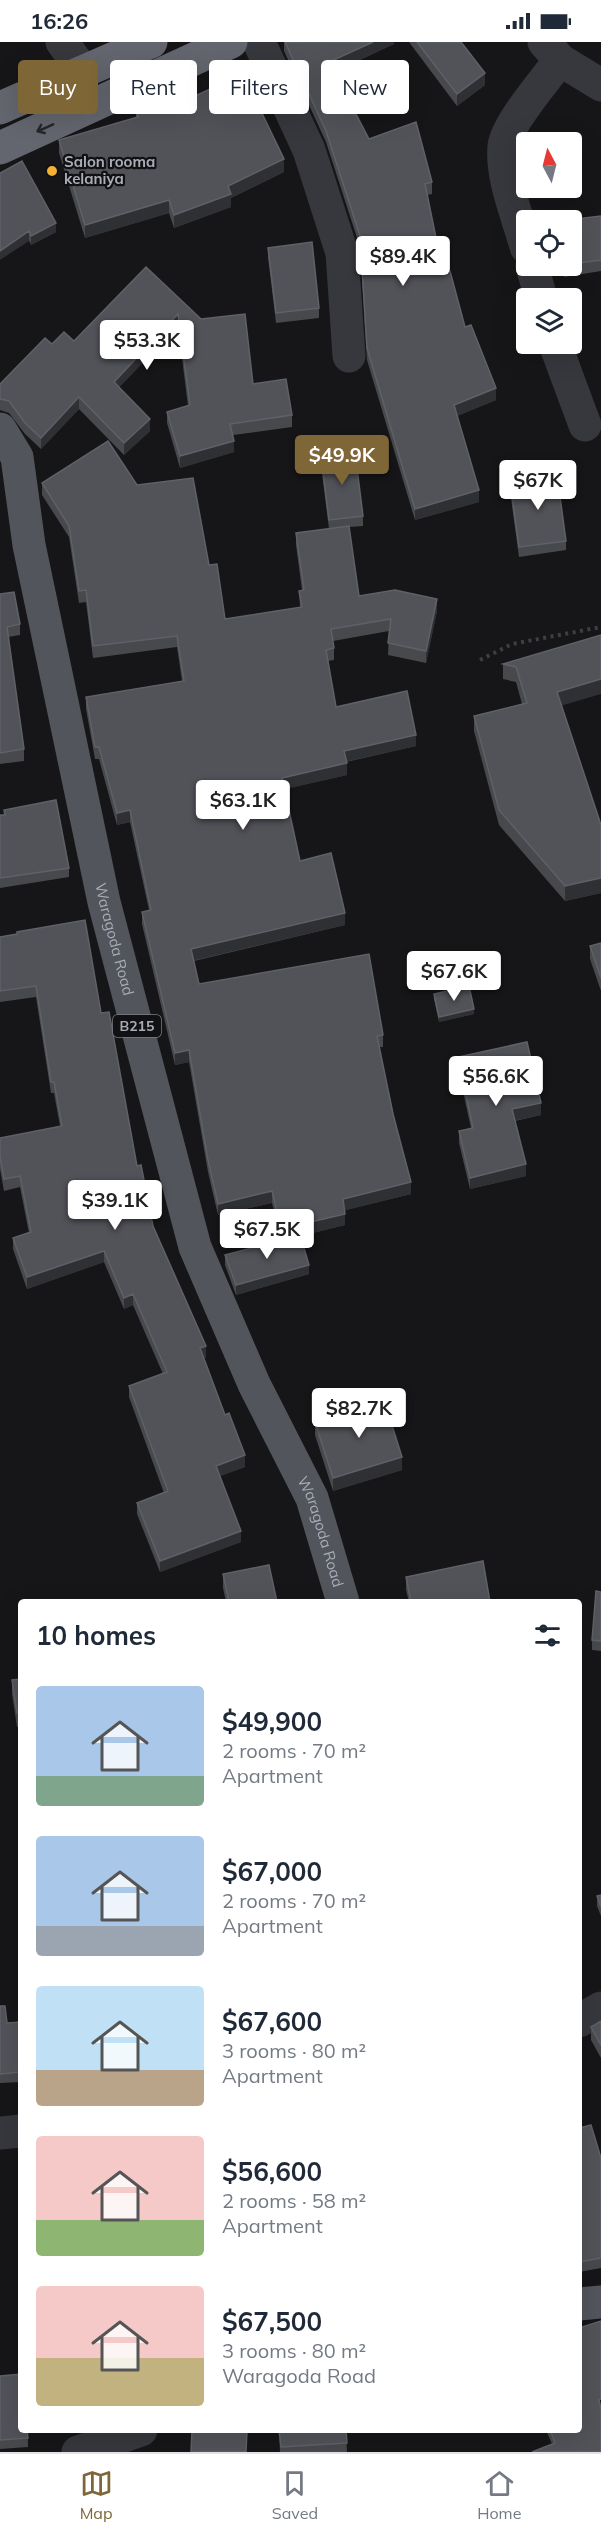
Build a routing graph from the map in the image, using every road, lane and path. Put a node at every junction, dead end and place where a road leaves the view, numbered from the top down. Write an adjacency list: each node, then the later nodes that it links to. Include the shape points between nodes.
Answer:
1 (62, 42): 6 (street)
2 (151, 42): 7 (highway)
3 (231, 42): 11 (highway, one-way to 11)
4 (259, 42): 14 (street, via 309,150 342,253)
5 (552, 51): 8 (street); 12 (street, via 504,145 506,174)
6 (75, 60)
7 (98, 66)
8 (601, 85)
9 (18, 100): 10 (highway)
10 (0, 108)
11 (0, 148)
12 (516, 210)
13 (559, 354): 15 (street)
14 (349, 356)
15 (585, 424)
16 (0, 429): 19 (main road, Waragoda Road / B215, via 16,458 29,545 104,902 195,1247 254,1384 312,1498)
17 (601, 627): 18 (path, via 512,644)
18 (480, 660)
19 (341, 1599)
20 (601, 2008): 21 (street)
21 (582, 2019)
22 (18, 2131): 23 (street)
23 (0, 2133)
24 (601, 2302): 25 (main road)
25 (582, 2304)
26 (133, 2433): 27 (street)
27 (86, 2451)

